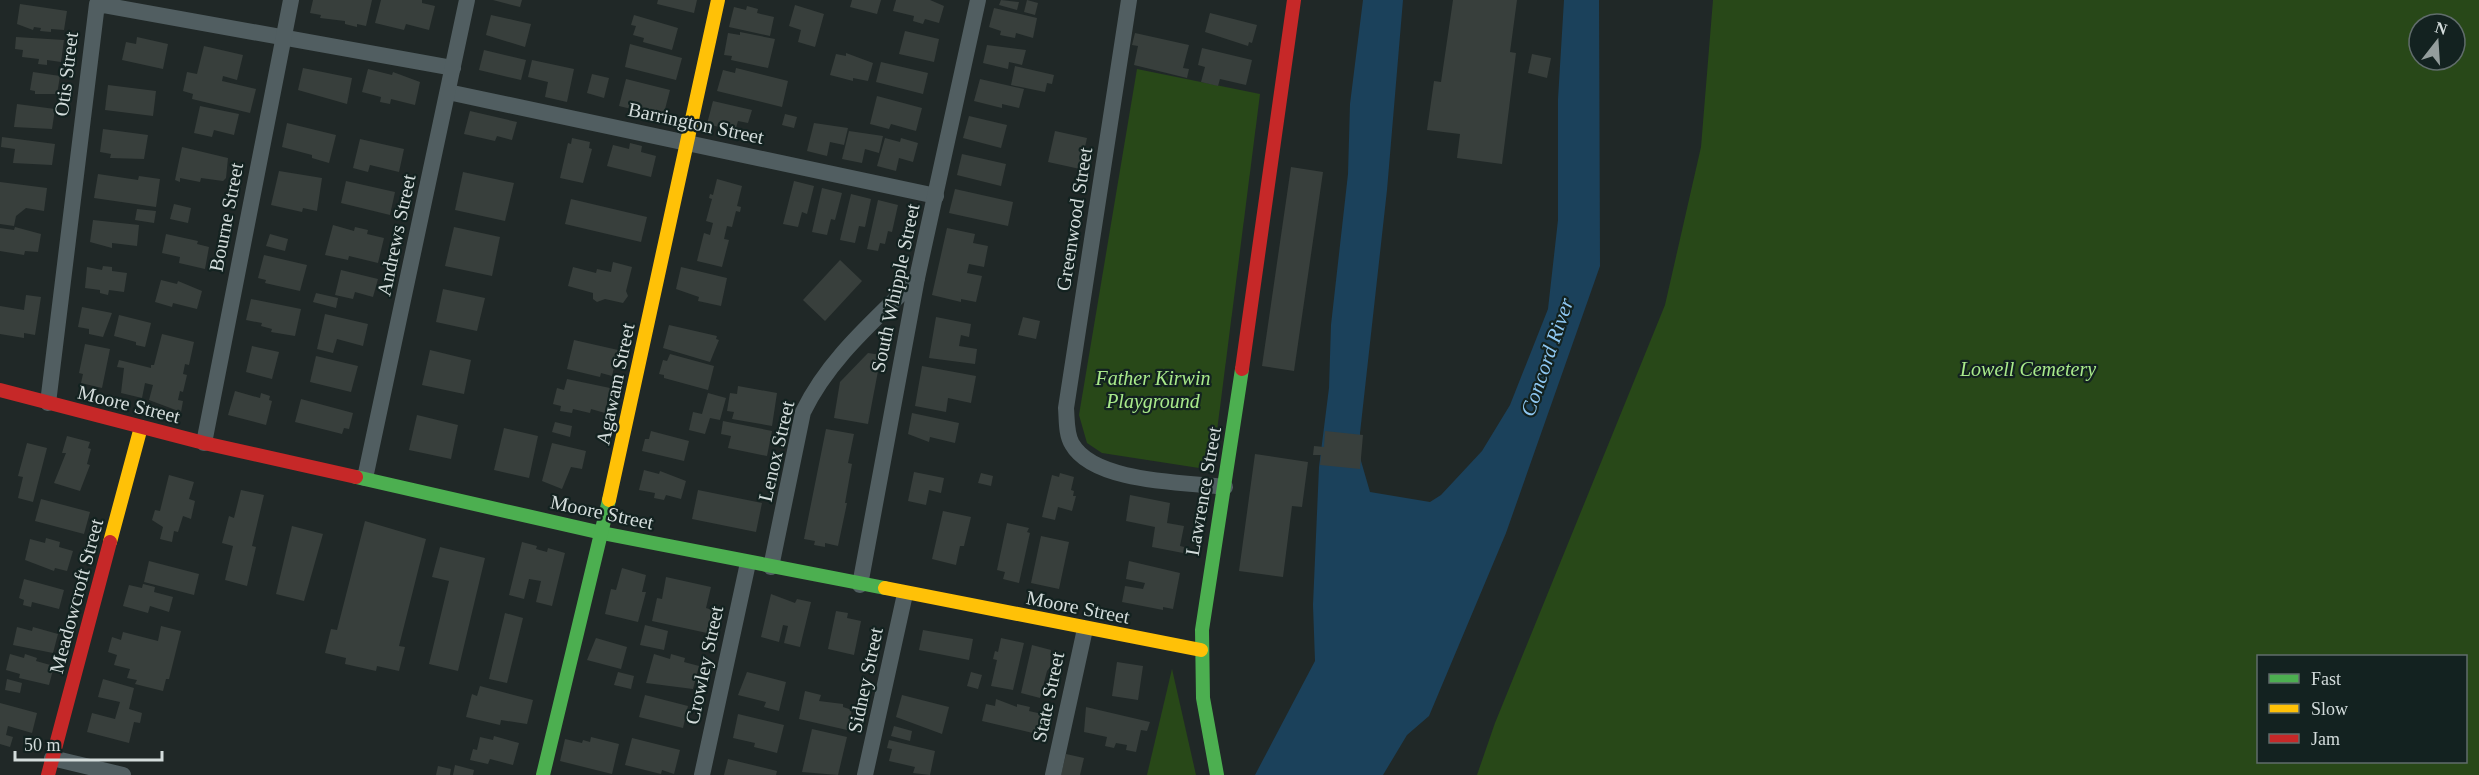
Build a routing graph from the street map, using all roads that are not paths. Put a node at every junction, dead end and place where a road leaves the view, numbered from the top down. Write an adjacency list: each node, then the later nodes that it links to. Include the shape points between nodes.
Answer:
1 (291, 0): 7 (street, Bourne Street)
2 (467, 0): 8 (street, Andrews Street)
3 (718, 0): 10 (street, Agawam Street)
4 (978, 0): 11 (street, South Whipple Street)
5 (1129, 0): 18 (street, Greenwood Street, via 1066,408 1067,428 1072,444 1083,458 1099,467 1122,474)
6 (1294, 0): 18 (street, Lawrence Street)
7 (283, 35): 8 (street, Otis Street); 14 (street, Otis Street, via 97,4); 16 (street, Bourne Street)
8 (453, 68): 9 (street, Andrews Street)
9 (448, 92): 10 (street, Barrington Street); 17 (street, Andrews Street)
10 (687, 143): 11 (street, Barrington Street); 19 (street, Agawam Street)
11 (936, 196): 12 (street, South Whipple Street)
12 (917, 278): 21 (street, Lenox Street, via 844,350 813,391 803,412); 22 (street, South Whipple Street)
13 (0, 390): 14 (street, Moore Street)
14 (48, 403): 15 (street, Moore Street)
15 (141, 427): 16 (street, Moore Street); 26 (street, Meadowcroft Street)
16 (204, 443): 17 (street, Moore Street)
17 (365, 478): 19 (street, Moore Street)
18 (1225, 487): 25 (street, Lawrence Street, via 1210,564)
19 (602, 533): 20 (street, Moore Street); 29 (street, Agawam Street)
20 (748, 563): 21 (street, Moore Street); 30 (street, Crowley Street)
21 (771, 567): 22 (street, Moore Street)
22 (860, 585): 23 (street, Moore Street)
23 (905, 594): 24 (street, Moore Street); 31 (street, Sidney Street)
24 (1085, 628): 25 (street, Moore Street); 32 (street, State Street)
25 (1201, 650): 33 (street, Lawrence Street, via 1206,723)
26 (52, 758): 27 (street, Meadowcroft Street); 28 (street)
27 (48, 775)
28 (123, 775)
29 (543, 775)
30 (702, 775)
31 (865, 775)
32 (1053, 775)
33 (1217, 775)

